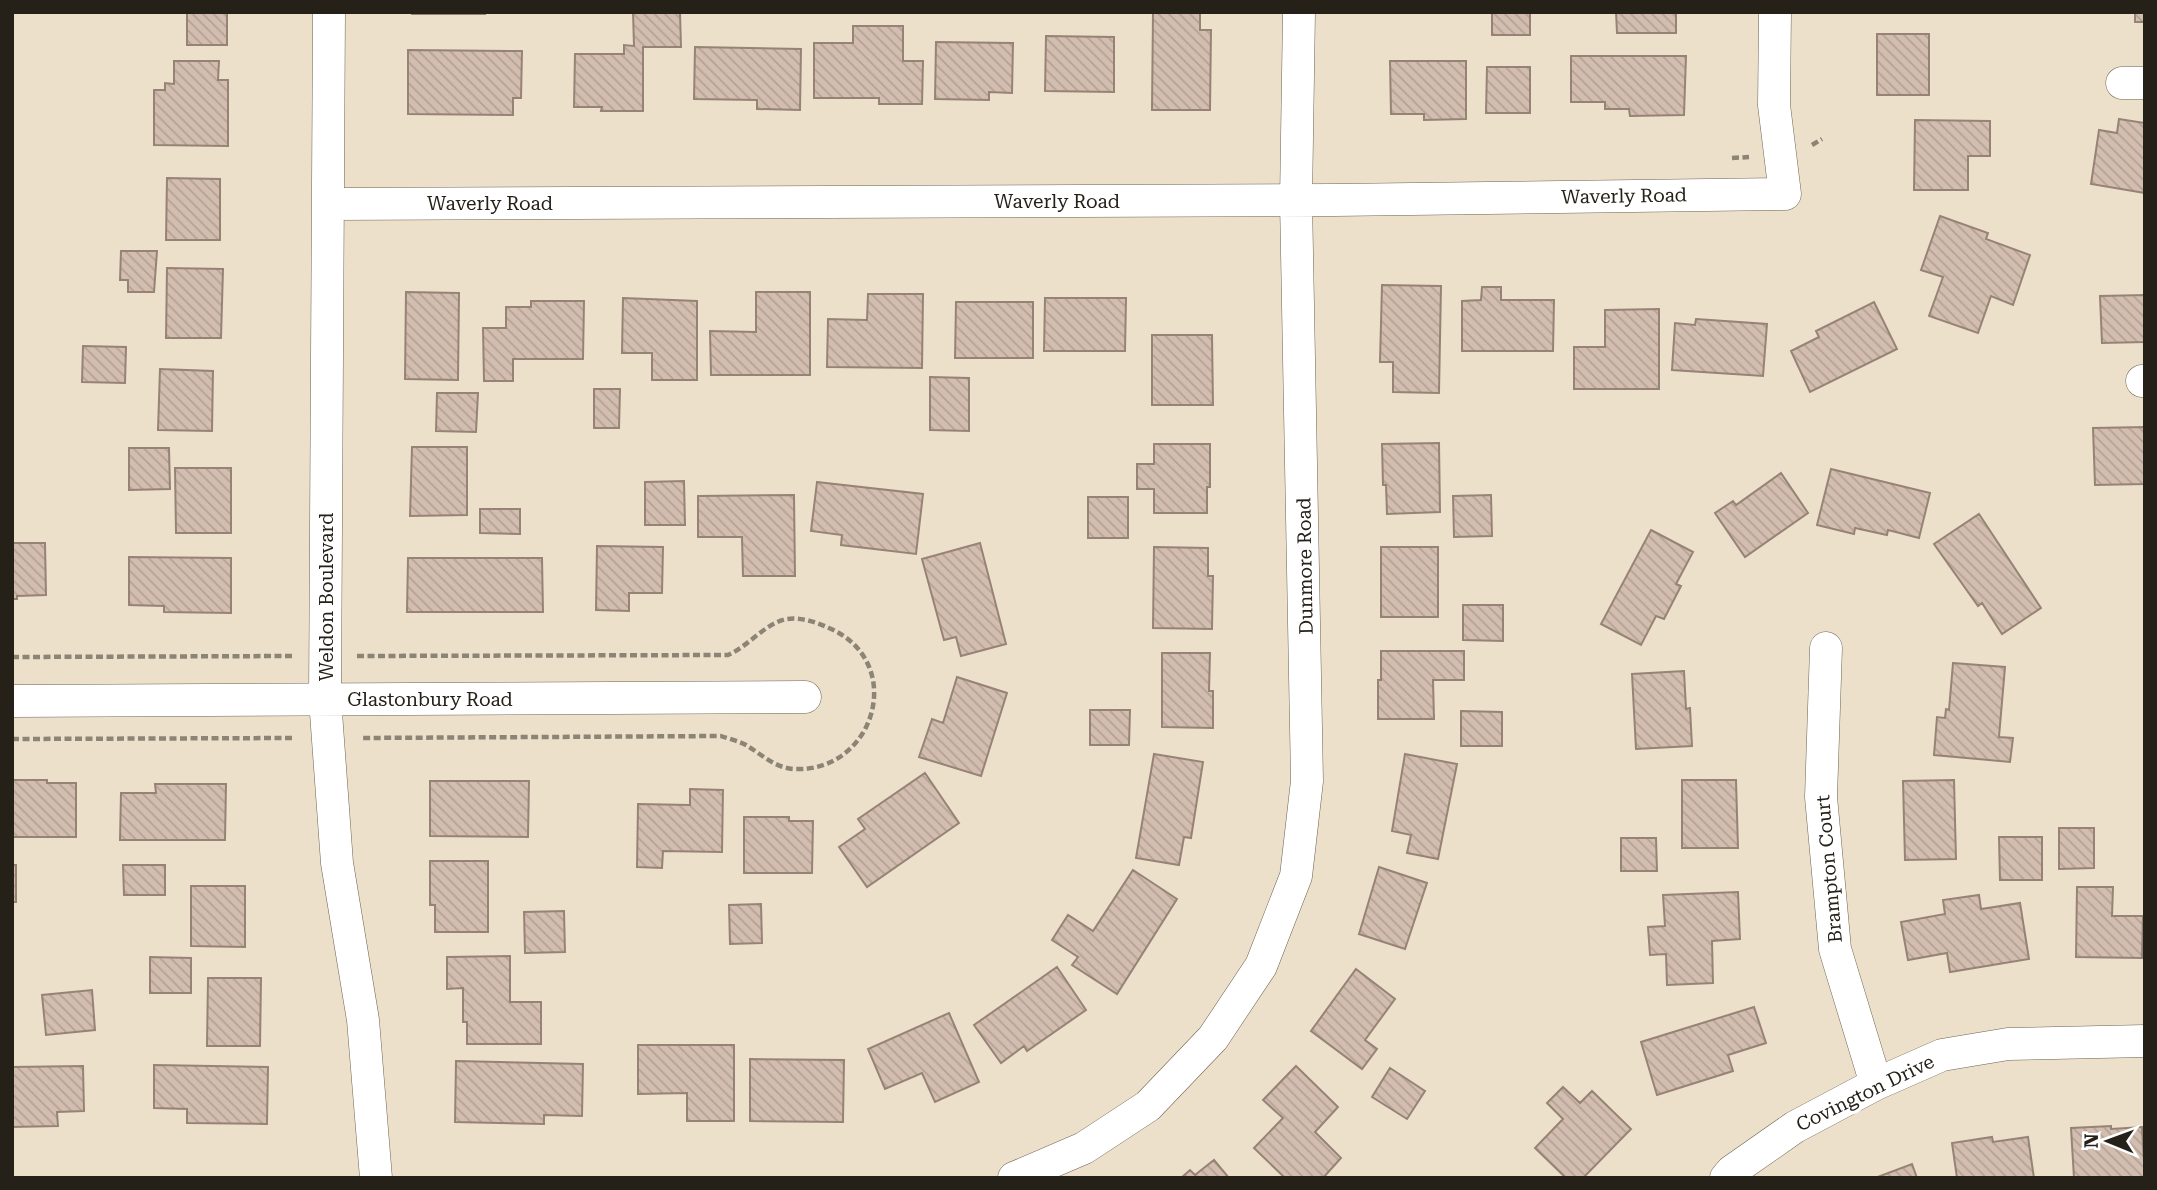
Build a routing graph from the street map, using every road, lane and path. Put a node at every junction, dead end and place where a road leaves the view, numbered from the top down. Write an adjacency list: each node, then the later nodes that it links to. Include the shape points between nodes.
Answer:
1 (329, 12): 5 (street, Weldon Boulevard)
2 (1299, 12): 4 (street, Dunmore Road)
3 (1775, 12): 4 (street, Waverly Road, via 1774,105 1785,194)
4 (1296, 200): 5 (street, Waverly Road); 13 (street, Dunmore Road, via 1307,781 1296,876 1261,966 1213,1038 1148,1106 1084,1148)
5 (330, 204): 8 (street, Weldon Boulevard)
6 (1826, 648): 11 (street, Brampton Court, via 1821,797 1835,949)
7 (805, 697): 8 (street, Glastonbury Road)
8 (325, 699): 9 (street, Glastonbury Road); 12 (street, Weldon Boulevard, via 337,863 363,1020)
9 (12, 701)
10 (2145, 1041): 11 (street, Covington Drive, via 2008,1044 1942,1055)
11 (1876, 1084): 14 (street, Covington Drive, via 1795,1127)
12 (376, 1178)
13 (1014, 1178)
14 (1726, 1178)

